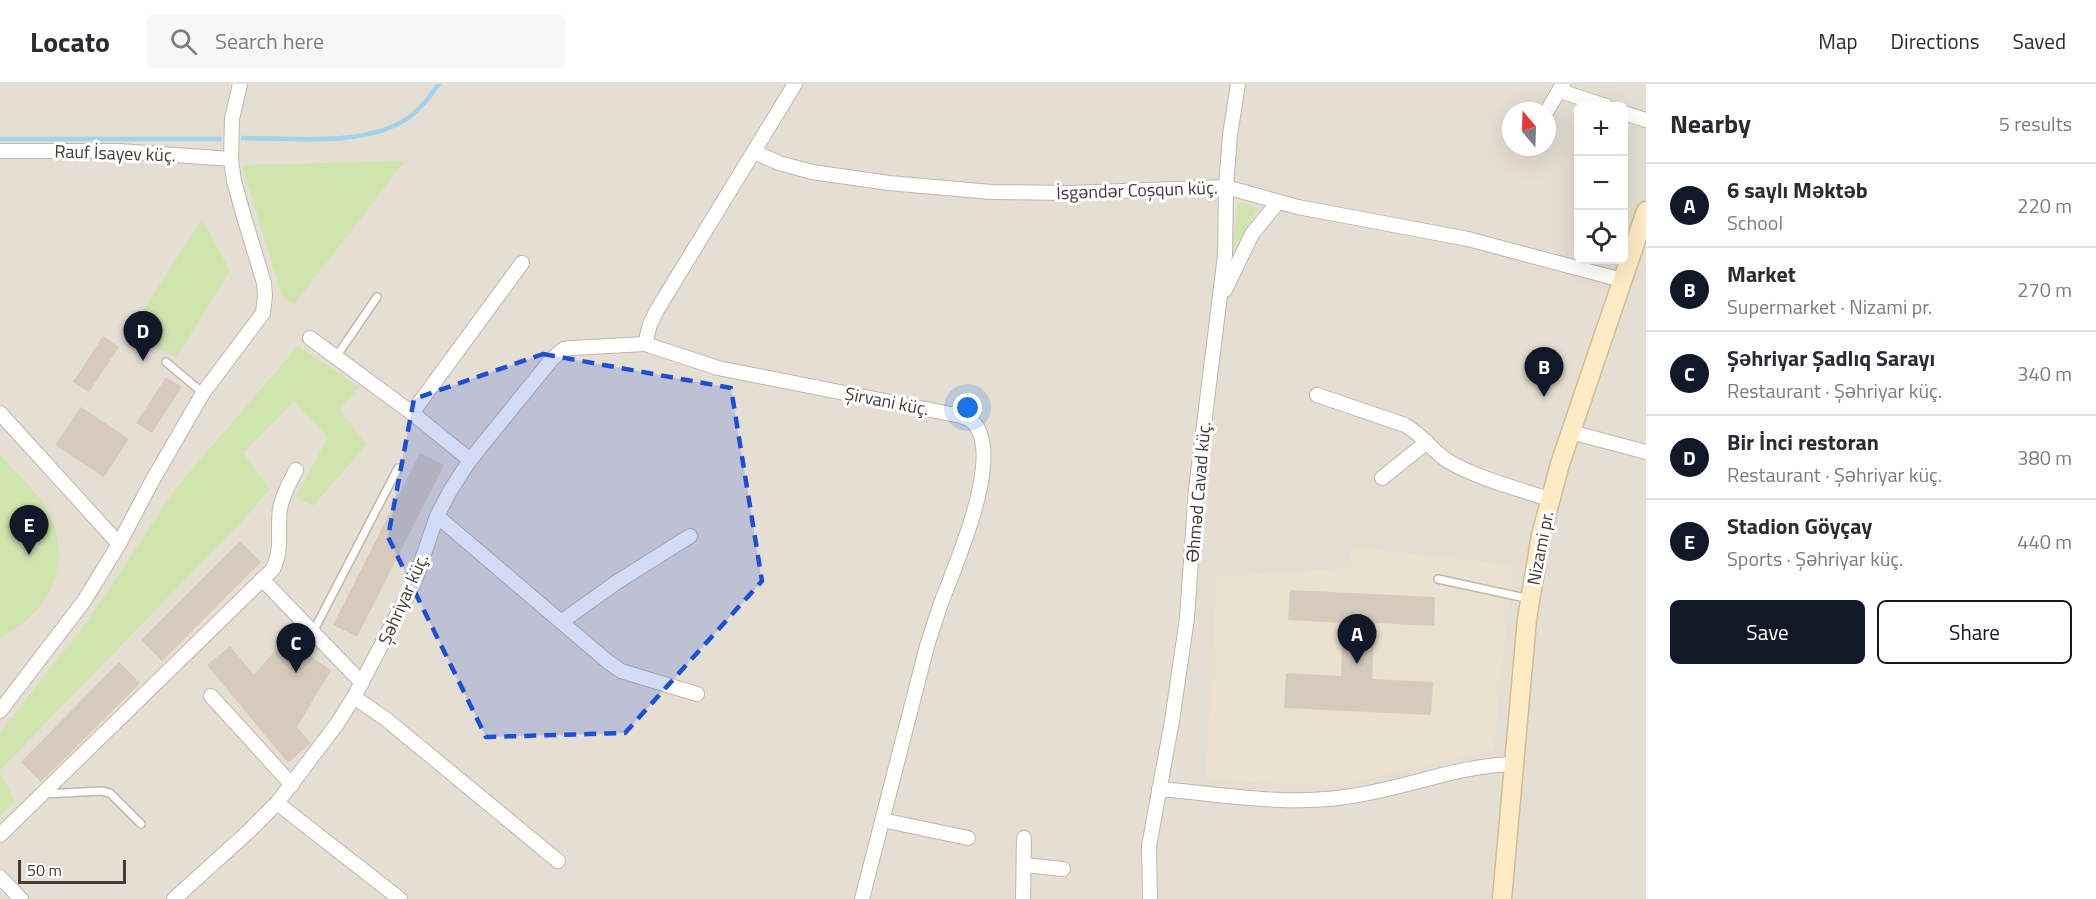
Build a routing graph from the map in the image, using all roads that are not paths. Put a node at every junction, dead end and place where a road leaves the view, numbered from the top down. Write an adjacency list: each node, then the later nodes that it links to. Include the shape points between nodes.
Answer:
1 (240, 84): 11 (street, via 232,119)
2 (795, 84): 10 (street)
3 (1238, 84): 12 (street, Əhməd Cavad küç.)
4 (1562, 87): 5 (street); 6 (street)
5 (1552, 102)
6 (1597, 102)
7 (1628, 115): 8 (street)
8 (1646, 120)
9 (0, 151): 11 (street, Rauf İsayev küç., via 119,152)
10 (754, 152): 12 (street, İsgəndər Coşqun küç., via 812,172 991,192); 20 (street, via 657,310)
11 (231, 159): 23 (street, via 264,283 263,313)
12 (1226, 187): 13 (street, İsgəndər Coşqun küç.); 18 (street, Əhməd Cavad küç.)
13 (1278, 202): 16 (street, İsgəndər Coşqun küç., via 1468,239); 18 (street, via 1252,234)
14 (1646, 211): 16 (street, Nizami pr.)
15 (522, 263): 26 (street)
16 (1622, 280): 27 (street, Nizami pr.)
17 (377, 297): 21 (lane)
18 (1221, 300): 50 (street, Əhməd Cavad küç., via 1196,489 1187,618)
19 (310, 338): 21 (street)
20 (645, 344): 30 (street, Şəhriyar küç., via 572,348 557,353); 53 (street, Şirvani küç., via 718,368 961,416 972,421 978,430 983,454 977,504 927,646)
21 (336, 357): 26 (street)
22 (166, 362): 23 (lane)
23 (203, 393): 37 (street)
24 (1317, 395): 28 (street, via 1405,425)
25 (0, 413): 37 (street)
26 (412, 413): 30 (street)
27 (1571, 432): 29 (street); 34 (street, Nizami pr.)
28 (1427, 442): 33 (street); 34 (street, via 1450,462)
29 (1646, 452)
30 (470, 460): 35 (street, Şəhriyar küç.)
31 (398, 468): 42 (lane)
32 (296, 470): 38 (street, via 280,508 278,559)
33 (1382, 477)
34 (1549, 499): 40 (street, Nizami pr.)
35 (437, 516): 41 (street); 43 (street, Şəhriyar küç., via 414,583)
36 (690, 536): 41 (street)
37 (119, 544): 47 (street, via 84,601)
38 (262, 579): 42 (street); 51 (street)
39 (1438, 579): 40 (lane)
40 (1530, 599): 48 (street, Nizami pr.)
41 (561, 622): 44 (street, via 621,671)
42 (313, 632): 43 (street)
43 (362, 683): 46 (street, Şəhriyar küç.)
44 (697, 694)
45 (211, 696): 49 (street)
46 (354, 697): 49 (street, Şəhriyar küç.); 58 (street)
47 (0, 711)
48 (1515, 764): 50 (street, via 1467,769 1342,798 1275,799); 68 (street, Nizami pr.)
49 (292, 785): 52 (street, Şəhriyar küç.)
50 (1159, 789): 67 (street, Əhməd Cavad küç., via 1149,846)
51 (42, 794): 54 (lane, via 110,793); 55 (street)
52 (277, 803): 63 (street, Şəhriyar küç.); 64 (street)
53 (882, 820): 56 (street); 65 (street, Şirvani küç.)
54 (141, 824)
55 (0, 835)
56 (968, 838)
57 (1024, 838): 59 (street)
58 (558, 861)
59 (1024, 865): 60 (street); 66 (street)
60 (1063, 869)
61 (0, 877): 62 (street)
62 (21, 899)
63 (174, 899)
64 (400, 899)
65 (862, 899)
66 (1023, 899)
67 (1150, 899)
68 (1502, 899)

